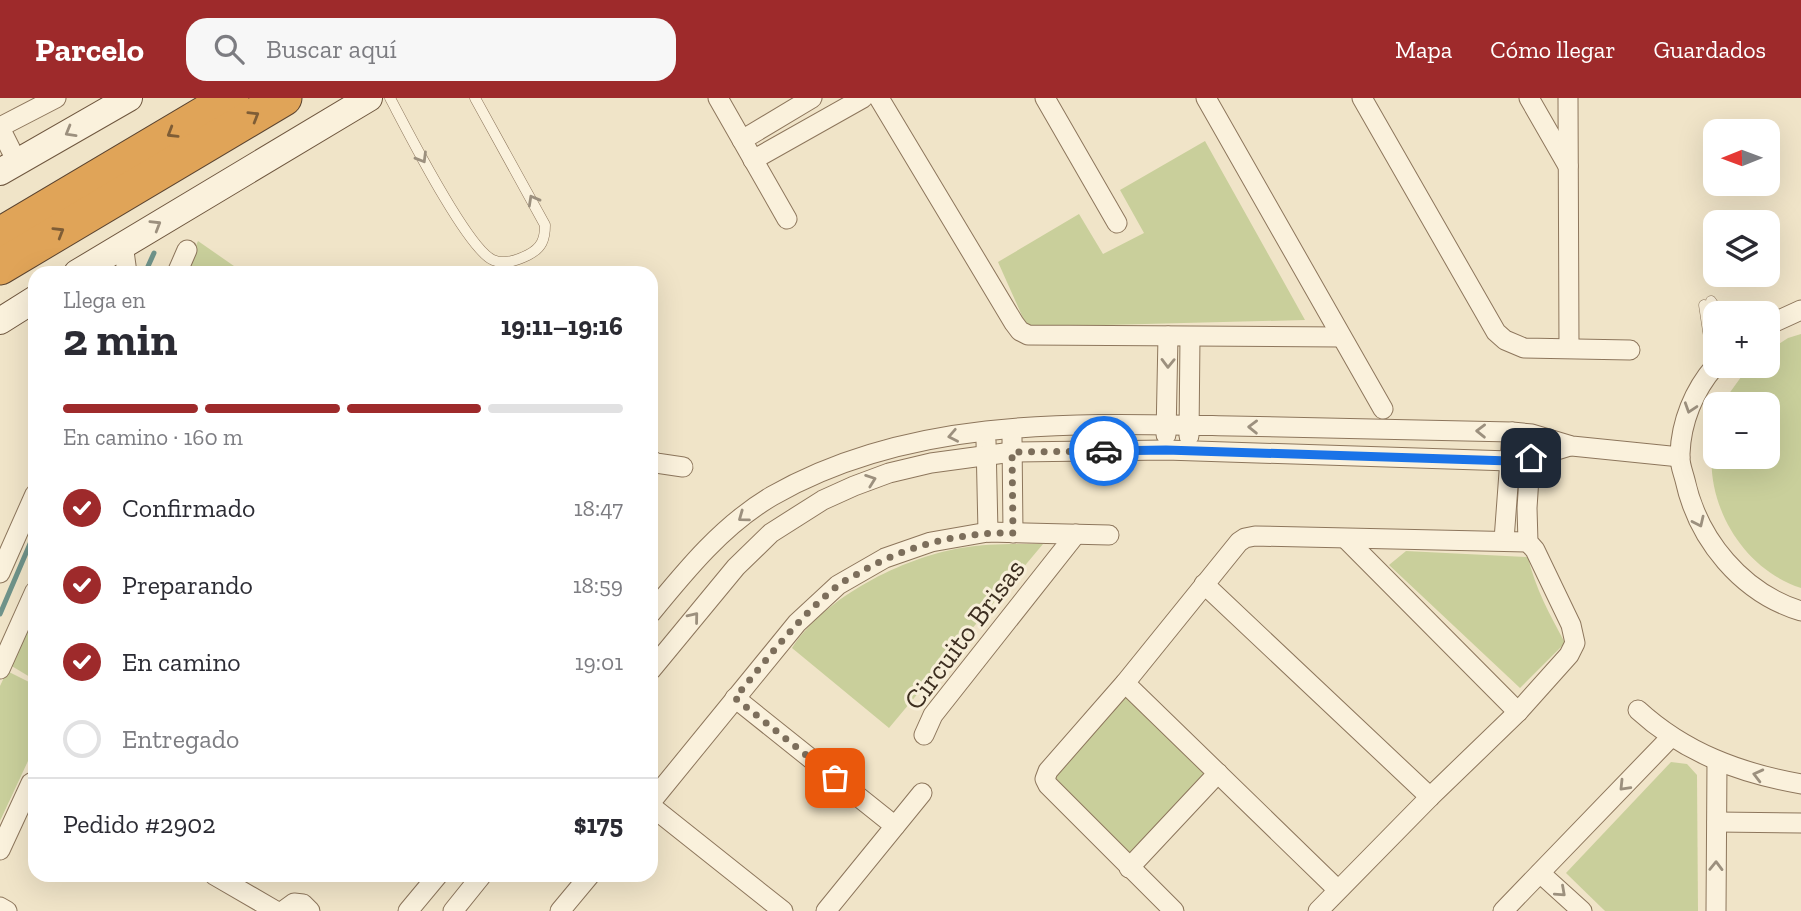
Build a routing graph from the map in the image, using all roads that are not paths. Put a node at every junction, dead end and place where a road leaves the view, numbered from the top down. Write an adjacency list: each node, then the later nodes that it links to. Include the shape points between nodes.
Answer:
1 (56, 98): 17 (street)
2 (129, 98): 20 (main road, one-way to 20)
3 (231, 98): 24 (highway, one-way to 24)
4 (284, 98): 30 (highway, one-way to 4)
5 (369, 98): 25 (main road, one-way to 5)
6 (390, 98): 7 (lane, one-way to 7, via 470,238 481,253 504,262 540,247 545,225)
7 (475, 98)
8 (718, 98): 18 (street)
9 (812, 98): 18 (street)
10 (863, 98): 19 (street)
11 (879, 98): 35 (street, via 1020,331 1037,336)
12 (1045, 98): 23 (street)
13 (1206, 98): 37 (street)
14 (1362, 98): 38 (street, via 1496,332 1524,348)
15 (1529, 98): 21 (street)
16 (1568, 98): 21 (street)
17 (0, 128): 20 (street)
18 (742, 140): 19 (street)
19 (753, 160): 22 (street)
20 (9, 167)
21 (1568, 167): 38 (street)
22 (787, 219)
23 (1117, 223)
24 (0, 235)
25 (123, 244): 27 (main road); 28 (street)
26 (187, 250): 29 (street)
27 (88, 266)
28 (126, 266)
29 (180, 266)
30 (0, 267)
31 (28, 303): 34 (main road)
32 (1801, 310): 33 (street)
33 (1780, 320)
34 (0, 321)
35 (1168, 336): 36 (street); 42 (street, one-way to 42)
36 (1190, 337): 37 (street); 43 (street)
37 (1340, 337): 41 (street)
38 (1570, 348): 39 (street)
39 (1630, 350)
40 (1706, 378): 52 (street, one-way to 52, via 1683,428)
41 (1383, 409)
42 (1166, 425): 43 (street); 44 (street); 48 (street)
43 (1189, 426): 46 (street, one-way to 43); 49 (street)
44 (1012, 427): 45 (street); 50 (street, Circuito Brisas)
45 (986, 430): 51 (street, Circuito Brisas); 67 (street, one-way to 67, via 841,464 770,497 695,558)
46 (1522, 433): 47 (street); 53 (street); 54 (street)
47 (1572, 446): 52 (street); 53 (street)
48 (1166, 450): 49 (street); 50 (street)
49 (1189, 451): 54 (street)
50 (1012, 452): 51 (street); 59 (street, Circuito Brisas)
51 (986, 454): 58 (street, Circuito Brisas); 70 (street, one-way to 51, via 736,567 771,533 823,500 931,463)
52 (1679, 457): 69 (street, one-way to 69, via 1698,519 1724,561 1752,587)
53 (1531, 458): 54 (street); 64 (street)
54 (1510, 461): 63 (street)
55 (658, 464): 56 (street)
56 (683, 467)
57 (28, 510): 65 (street)
58 (988, 532): 59 (street); 73 (street, via 932,542 885,558 838,584 797,623)
59 (1013, 533): 60 (street)
60 (1076, 534): 61 (street); 76 (street, Circuito Brisas, via 933,715)
61 (1109, 535)
62 (1346, 539): 63 (street); 66 (street, via 1245,538); 75 (street)
63 (1504, 540): 64 (street)
64 (1528, 542): 75 (street, via 1571,625 1575,643)
65 (0, 573)
66 (1204, 584): 72 (street); 84 (street)
67 (658, 603)
68 (28, 607): 71 (street)
69 (1801, 611)
70 (658, 662)
71 (0, 669)
72 (1125, 683): 79 (street); 90 (street, via 1045,779)
73 (735, 698): 83 (street); 88 (street)
74 (1638, 710): 77 (street)
75 (1518, 712): 84 (street)
76 (925, 735)
77 (1671, 737): 78 (street); 91 (street, one-way to 91)
78 (1717, 762): 80 (street, one-way to 78); 86 (street)
79 (1218, 773): 90 (street); 96 (street)
80 (1801, 785)
81 (28, 791): 89 (street)
82 (922, 793): 88 (street)
83 (658, 795)
84 (1430, 797): 96 (street)
85 (658, 810): 105 (street)
86 (1717, 822): 87 (street); 111 (street, one-way to 86)
87 (1801, 823)
88 (895, 826): 106 (street)
89 (0, 850)
90 (1129, 868): 107 (street)
91 (1540, 873): 109 (street); 110 (street, one-way to 110)
92 (227, 882): 99 (street)
93 (432, 882): 102 (street)
94 (476, 882): 103 (street)
95 (584, 882): 104 (street)
96 (1338, 890): 108 (street)
97 (0, 907): 98 (street)
98 (7, 911)
99 (276, 911)
100 (283, 911): 101 (street, via 294,903)
101 (310, 911)
102 (408, 911)
103 (453, 911)
104 (561, 911)
105 (783, 911)
106 (826, 911)
107 (1174, 911)
108 (1318, 911)
109 (1503, 911)
110 (1582, 911)
111 (1716, 911)

